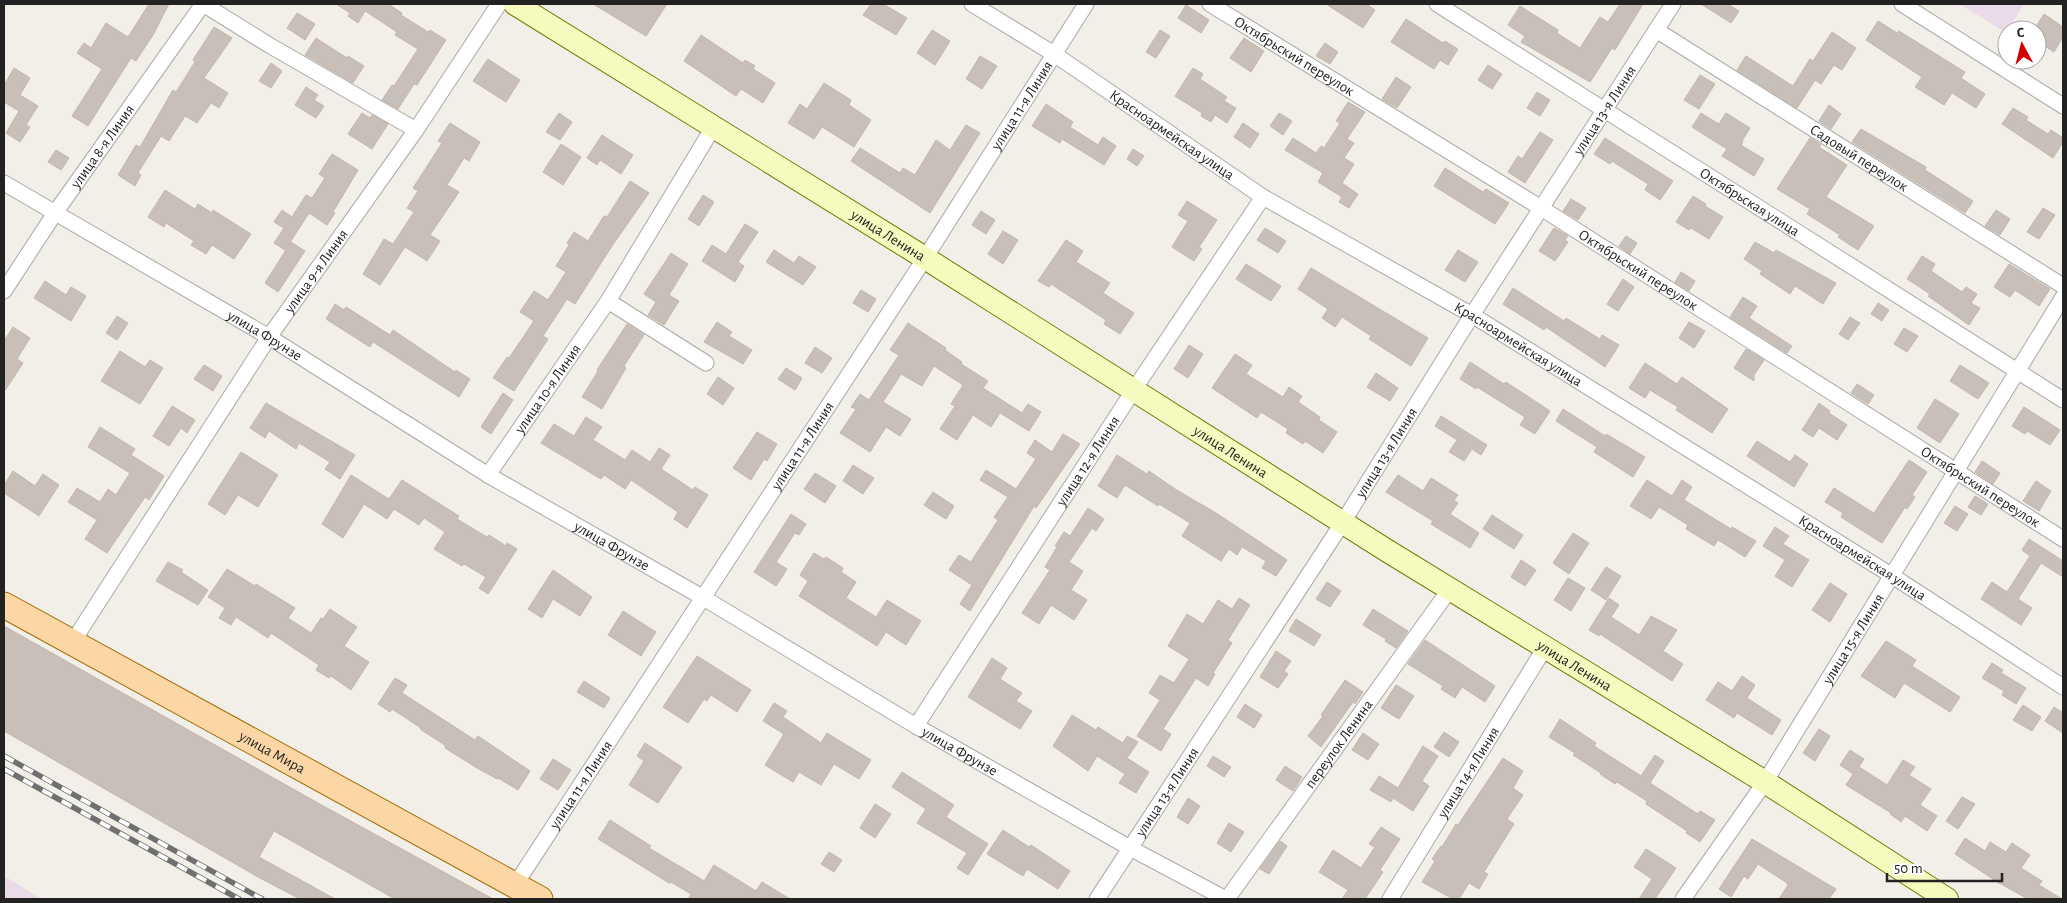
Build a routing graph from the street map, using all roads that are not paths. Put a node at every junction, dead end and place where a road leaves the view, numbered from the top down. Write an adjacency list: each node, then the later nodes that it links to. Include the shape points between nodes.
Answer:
1 (203, 4): 15 (street, улица 8-я Линия); 19 (street, улица 8-я Линия)
2 (499, 4): 15 (street, улица 9-я Линия)
3 (515, 4): 14 (main road, улица Ленина)
4 (972, 4): 11 (street, Красноармейская улица)
5 (1086, 4): 11 (street, улица 11-я Линия)
6 (1210, 4): 18 (street, Октябрьский переулок)
7 (1437, 4): 13 (street, Октябрьская улица)
8 (1673, 4): 10 (street, улица 13-я Линия)
9 (1902, 4): 12 (street)
10 (1656, 30): 13 (street, улица 13-я Линия); 21 (street, Садовый переулок)
11 (1054, 54): 17 (street, Красноармейская улица); 20 (street, улица 11-я Линия)
12 (2063, 106)
13 (1604, 111): 18 (street, улица 13-я Линия); 28 (street, Октябрьская улица)
14 (714, 126): 20 (main road, улица Ленина); 24 (street, улица 10-я Линия)
15 (416, 130): 26 (street, улица 9-я Линия)
16 (4, 183): 19 (street, улица Фрунзе)
17 (1264, 196): 25 (street, Красноармейская улица); 29 (street, улица 12-я Линия)
18 (1541, 208): 25 (street, улица 13-я Линия); 31 (street, Октябрьский переулок)
19 (55, 213): 22 (street, улица 8-я Линия); 26 (street, улица Фрунзе)
20 (925, 258): 29 (main road, улица Ленина); 37 (street, улица 11-я Линия)
21 (2063, 286)
22 (4, 291)
23 (2063, 297): 28 (street, улица 15-я Линия)
24 (608, 301): 27 (street); 32 (street, улица 10-я Линия)
25 (1472, 315): 33 (street, улица 13-я Линия); 35 (street, Красноармейская улица)
26 (269, 337): 32 (street, улица Фрунзе); 39 (street, улица 9-я Линия)
27 (706, 363)
28 (2017, 372): 30 (street, Октябрьская улица); 31 (street, улица 15-я Линия)
29 (1133, 391): 33 (main road, улица Ленина); 42 (street, улица 12-я Линия)
30 (2063, 400)
31 (1955, 472): 34 (street, Октябрьский переулок); 35 (street, улица 15-я Линия)
32 (488, 475): 37 (street, улица Фрунзе)
33 (1343, 522): 36 (main road, улица Ленина); 44 (street, улица 13-я Линия)
34 (2063, 540)
35 (1891, 575): 41 (street, Красноармейская улица); 43 (street, улица 15-я Линия)
36 (1450, 589): 40 (main road, улица Ленина); 48 (street, переулок Ленина)
37 (702, 597): 42 (street, улица Фрунзе); 45 (street, улица 11-я Линия)
38 (4, 605): 39 (main road, улица Мира)
39 (72, 643): 45 (main road, улица Мира)
40 (1546, 646): 43 (main road, улица Ленина); 49 (street, улица 14-я Линия)
41 (2063, 687)
42 (916, 726): 44 (street, улица Фрунзе)
43 (1765, 782): 50 (street, улица 15-я Линия); 51 (main road, улица Ленина)
44 (1130, 848): 47 (street, улица 13-я Линия); 48 (street, улица Фрунзе)
45 (514, 885): 46 (main road, улица Мира)
46 (540, 899)
47 (1097, 899)
48 (1226, 899)
49 (1390, 899)
50 (1683, 899)
51 (1947, 899)

